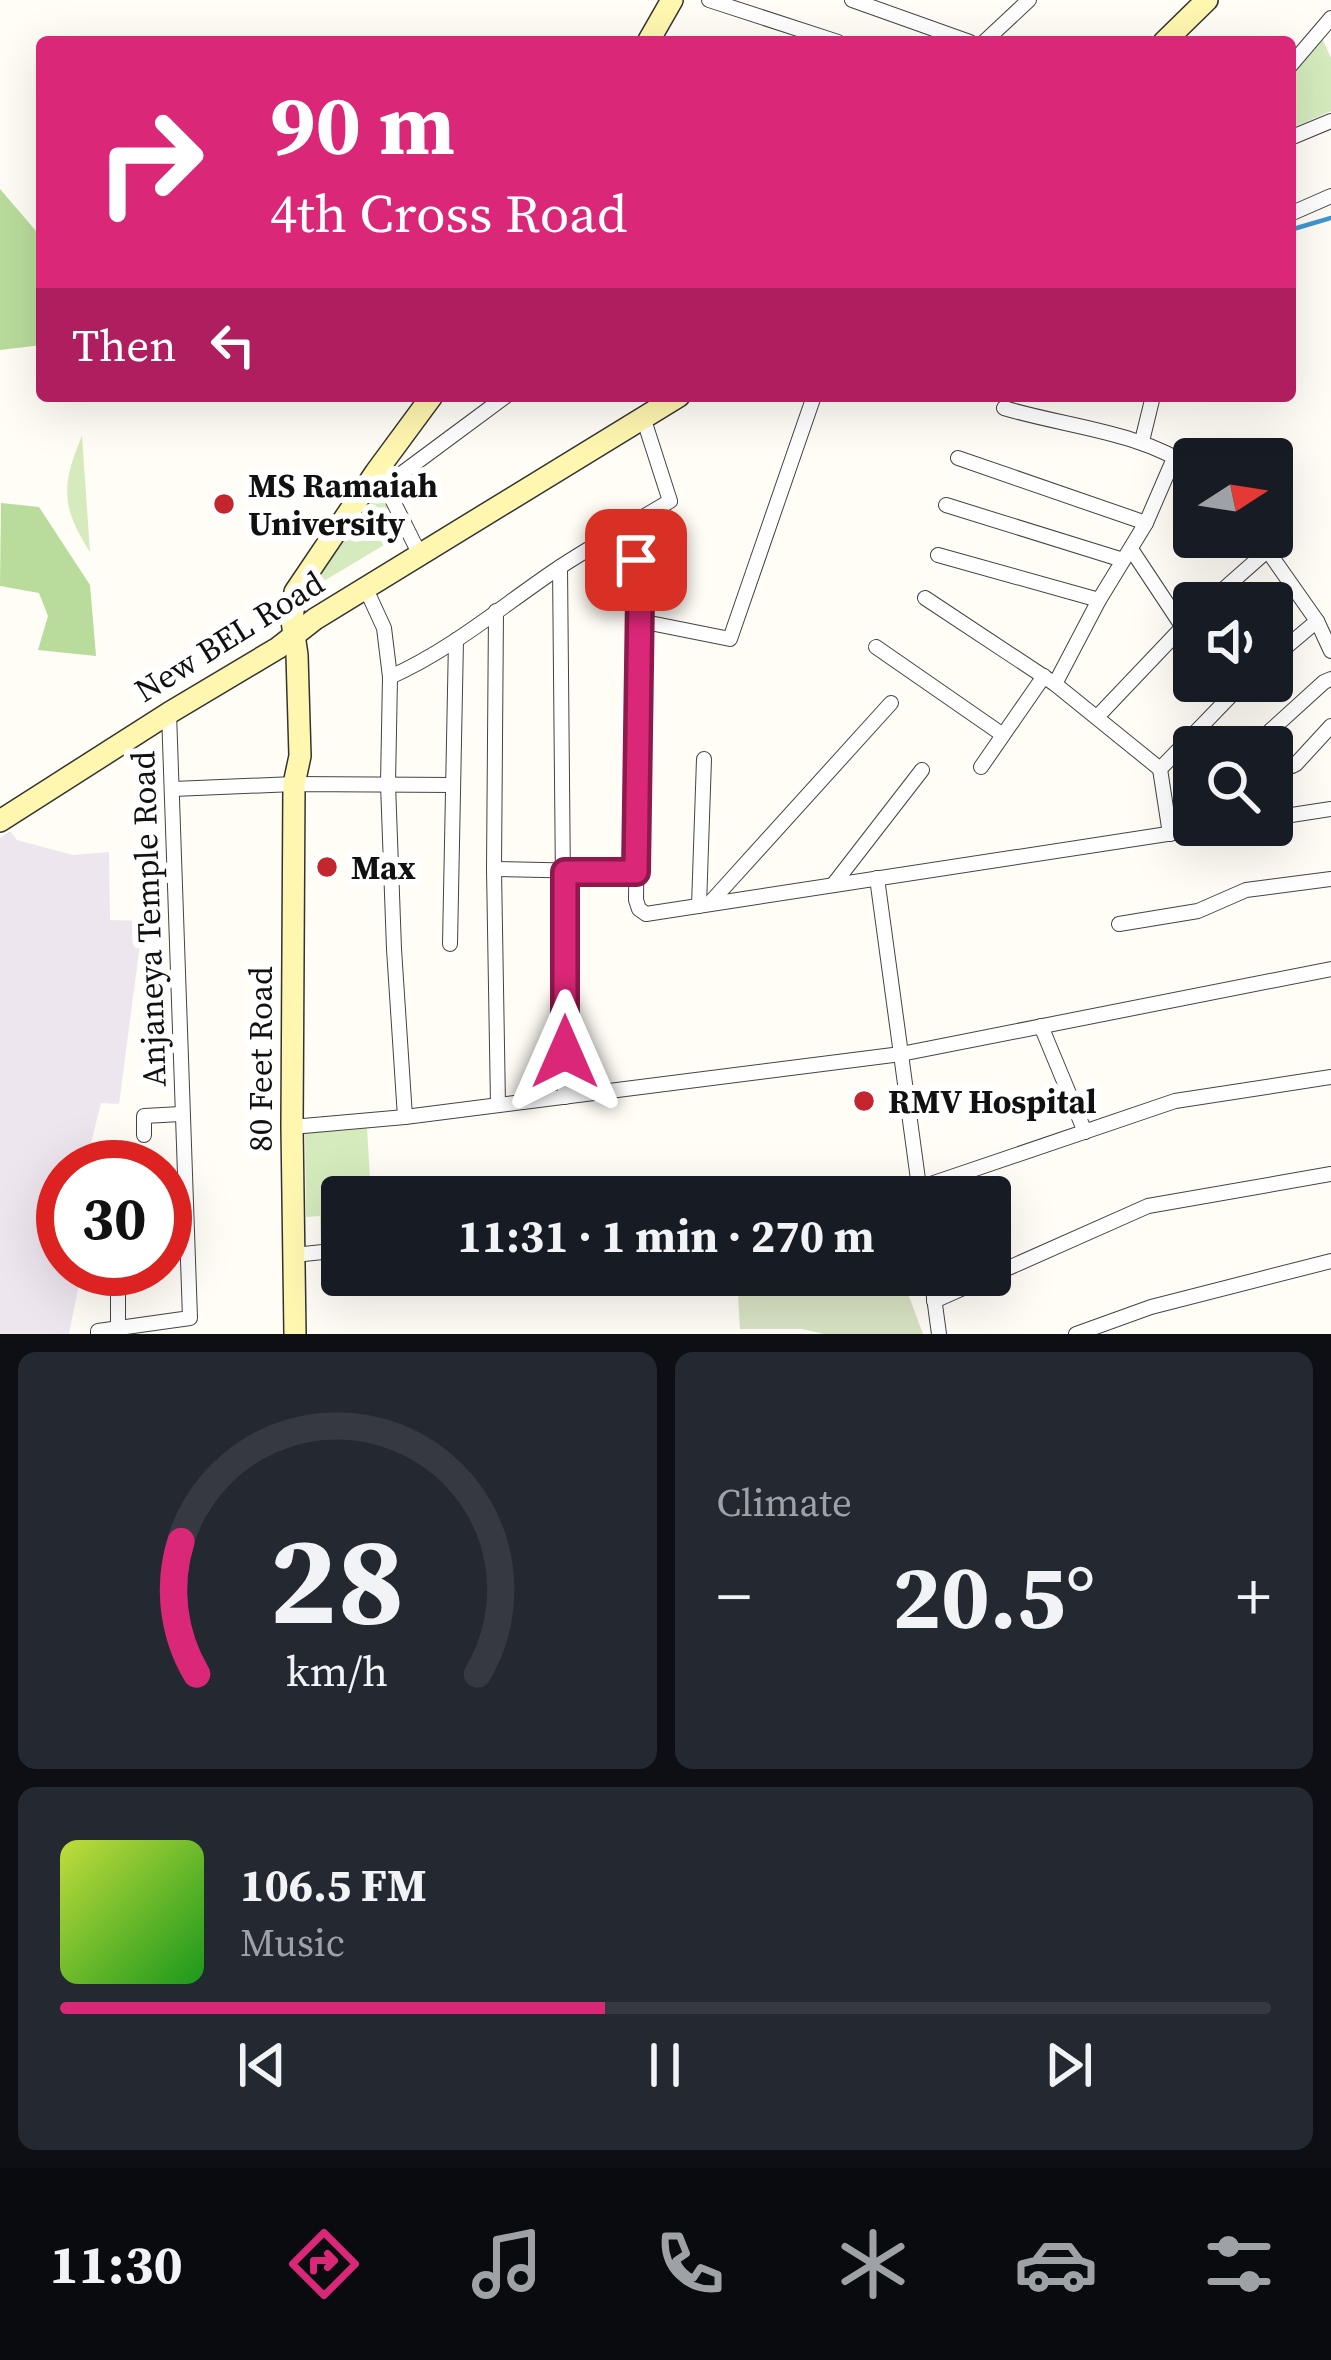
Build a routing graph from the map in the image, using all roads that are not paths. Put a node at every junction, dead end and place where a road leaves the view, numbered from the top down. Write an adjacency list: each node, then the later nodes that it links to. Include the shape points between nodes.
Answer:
1 (672, 0): 8 (main road)
2 (709, 0): 9 (street)
3 (852, 0): 10 (street)
4 (1029, 0): 11 (street)
5 (1187, 0): 12 (main road)
6 (1207, 0): 13 (main road)
7 (1327, 22): 14 (street); 15 (street)
8 (651, 36)
9 (820, 36)
10 (953, 36)
11 (990, 36)
12 (1150, 36)
13 (1170, 36)
14 (1331, 45)
15 (1296, 59)
16 (1331, 121): 17 (street)
17 (1296, 136)
18 (1331, 196): 19 (street)
19 (1296, 211)
20 (428, 402): 32 (main road)
21 (497, 402): 32 (street)
22 (646, 402): 36 (main road, New BEL Road)
23 (669, 402): 27 (main road, New BEL Road)
24 (812, 402): 48 (street, via 730,639)
25 (1152, 402): 28 (street)
26 (1004, 408): 28 (street)
27 (643, 417): 35 (street, via 670,501); 43 (main road, New BEL Road)
28 (1142, 441): 29 (street)
29 (1173, 455)
30 (958, 458): 34 (street)
31 (1173, 461): 34 (street)
32 (376, 481): 36 (street); 50 (main road, via 296,592)
33 (946, 505): 38 (street)
34 (1146, 523): 38 (street)
35 (631, 524): 41 (street); 48 (street)
36 (416, 547): 50 (main road, New BEL Road)
37 (938, 555): 45 (street)
38 (1127, 555): 45 (street); 46 (street)
39 (1249, 558): 42 (street)
40 (1273, 558): 49 (street)
41 (560, 567): 47 (street); 80 (street)
42 (1227, 582)
43 (366, 589): 50 (main road, New BEL Road); 56 (street, via 384,628)
44 (925, 598): 58 (street)
45 (1100, 600): 58 (street)
46 (1173, 604)
47 (496, 611): 52 (street); 79 (street)
48 (640, 621): 81 (street)
49 (1317, 622): 53 (street); 55 (street)
50 (285, 635): 61 (main road, New BEL Road); 69 (main road, 80 Feet Road, via 286,758); 73 (main road, New BEL Road)
51 (1173, 636): 62 (street)
52 (456, 640): 56 (street); 71 (street)
53 (1293, 642)
54 (876, 647): 64 (street)
55 (1331, 651)
56 (390, 677): 70 (street)
57 (1331, 679): 63 (street, via 1270,730 1268,743 1292,766)
58 (1050, 680): 62 (street); 64 (street)
59 (1225, 702): 67 (street)
60 (891, 703): 85 (street)
61 (169, 713): 72 (street, Anjaneya Temple Road); 76 (main road, New BEL Road)
62 (1098, 716): 67 (street)
63 (1331, 726)
64 (1003, 735): 66 (street)
65 (704, 759): 85 (street)
66 (981, 767)
67 (1160, 769): 77 (street)
68 (922, 770): 84 (street)
69 (294, 784): 70 (street); 72 (street); 96 (main road, 80 Feet Road)
70 (388, 784): 71 (street); 95 (street)
71 (453, 785): 87 (street)
72 (173, 789): 94 (street, Anjaneya Temple Road)
73 (0, 806)
74 (1331, 809): 75 (street)
75 (1293, 815)
76 (0, 821)
77 (1170, 833): 78 (street); 82 (street)
78 (1173, 833)
79 (494, 869): 80 (street); 93 (street)
80 (565, 872): 81 (street); 92 (street)
81 (636, 872): 85 (street, via 636,900 646,914)
82 (877, 878): 84 (street); 90 (street)
83 (1331, 879): 86 (street, via 1246,890 1198,911)
84 (833, 885): 85 (street)
85 (704, 905)
86 (1118, 924)
87 (450, 944)
88 (1331, 969): 89 (street)
89 (1041, 1026): 90 (street); 97 (street)
90 (901, 1054): 92 (street); 100 (street)
91 (1331, 1077): 97 (street, via 1175,1102)
92 (565, 1097): 93 (street)
93 (498, 1105): 95 (street)
94 (181, 1114): 98 (street, via 144,1110); 108 (street, Anjaneya Temple Road, via 190,1318)
95 (405, 1117): 96 (street)
96 (292, 1126): 103 (main road, 80 Feet Road)
97 (1085, 1132): 101 (street)
98 (144, 1135)
99 (1331, 1174): 107 (street, via 1148,1206)
100 (918, 1176)
101 (966, 1176)
102 (321, 1253): 103 (street)
103 (294, 1256): 110 (main road, 80 Feet Road)
104 (1331, 1261): 112 (street)
105 (118, 1296): 108 (street)
106 (934, 1296): 107 (street)
107 (934, 1300): 111 (street)
108 (118, 1328): 109 (street, Anjaneya Temple Road)
109 (98, 1333)
110 (295, 1334)
111 (939, 1334)
112 (1076, 1334)

